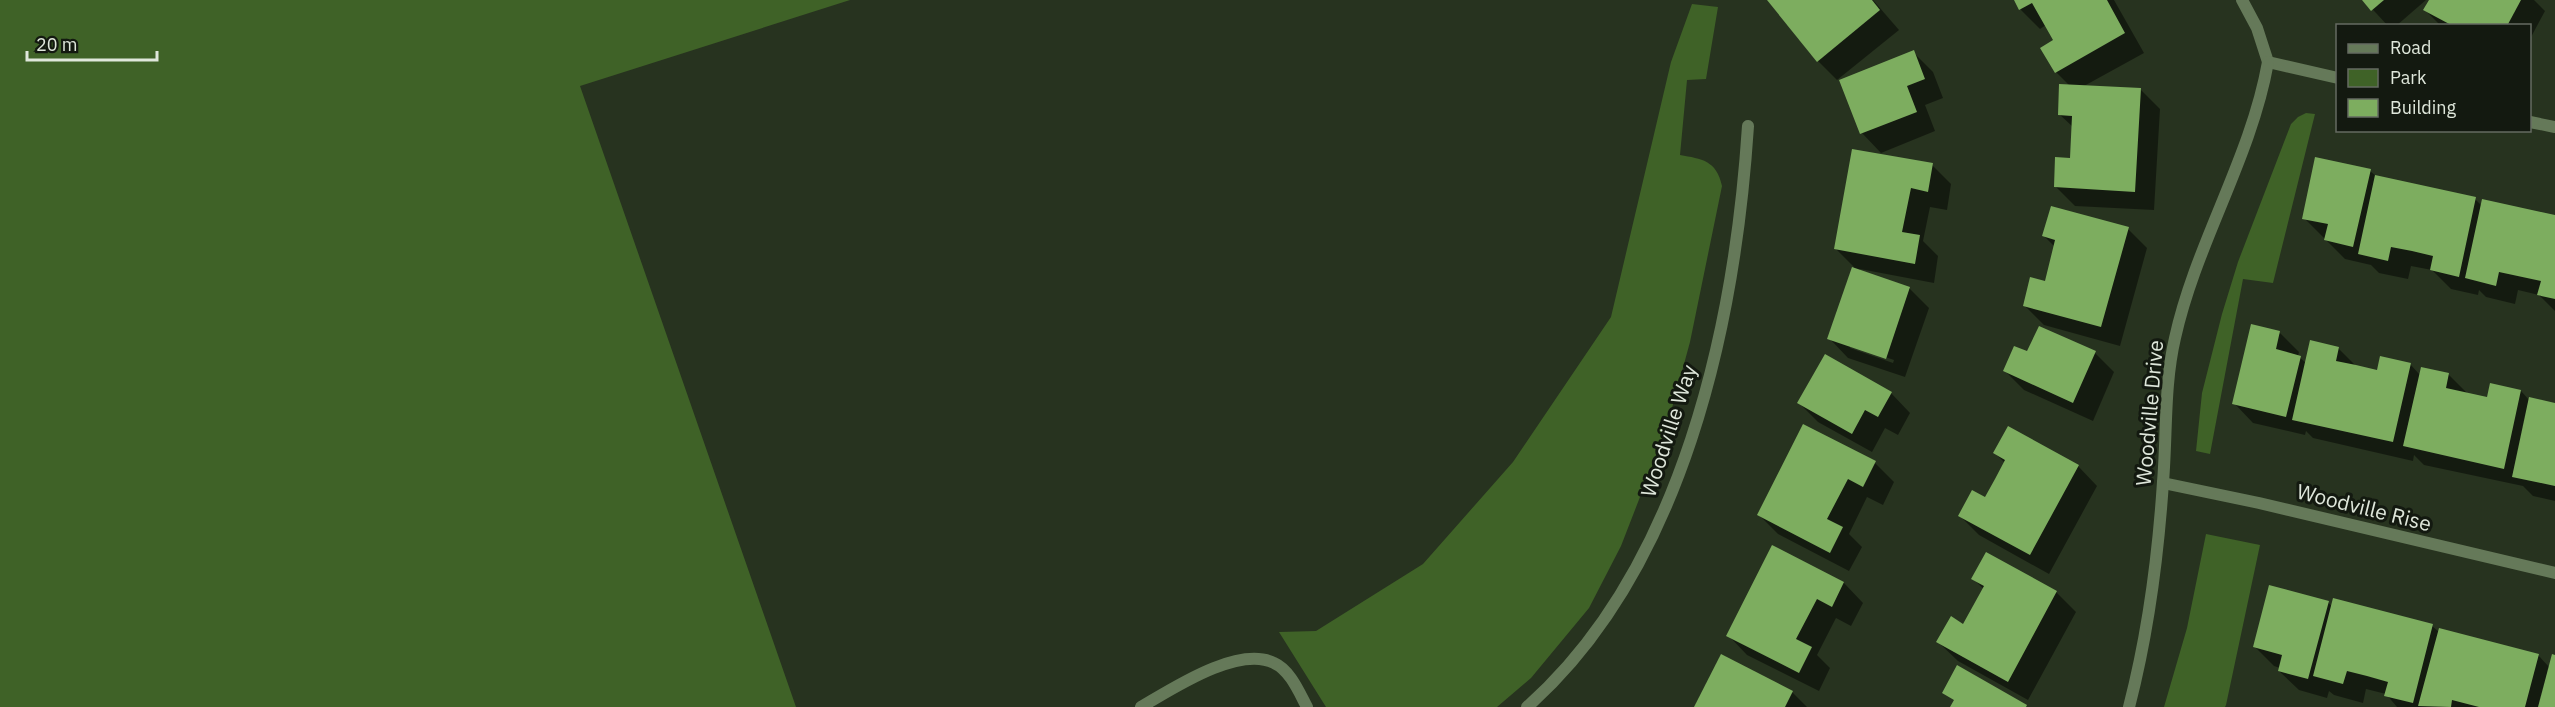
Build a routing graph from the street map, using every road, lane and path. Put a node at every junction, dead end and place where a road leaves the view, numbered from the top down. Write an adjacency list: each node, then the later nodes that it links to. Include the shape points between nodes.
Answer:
1 (2242, 0): 2 (street, via 2257,28)
2 (2268, 62): 3 (street); 7 (street, Woodville Drive, via 2248,134 2175,338 2166,396)
3 (2336, 78)
4 (2531, 123): 6 (street)
5 (1748, 126): 11 (street, Woodville Way, via 1744,195 1722,320 1691,437 1669,497 1655,533 1602,625)
6 (2555, 127)
7 (2163, 483): 8 (street, Woodville Rise); 12 (street, Woodville Drive, via 2149,614)
8 (2555, 573)
9 (1141, 707): 10 (street, via 1218,667 1249,658 1273,662 1284,669)
10 (1306, 707)
11 (1527, 707)
12 (2129, 707)

